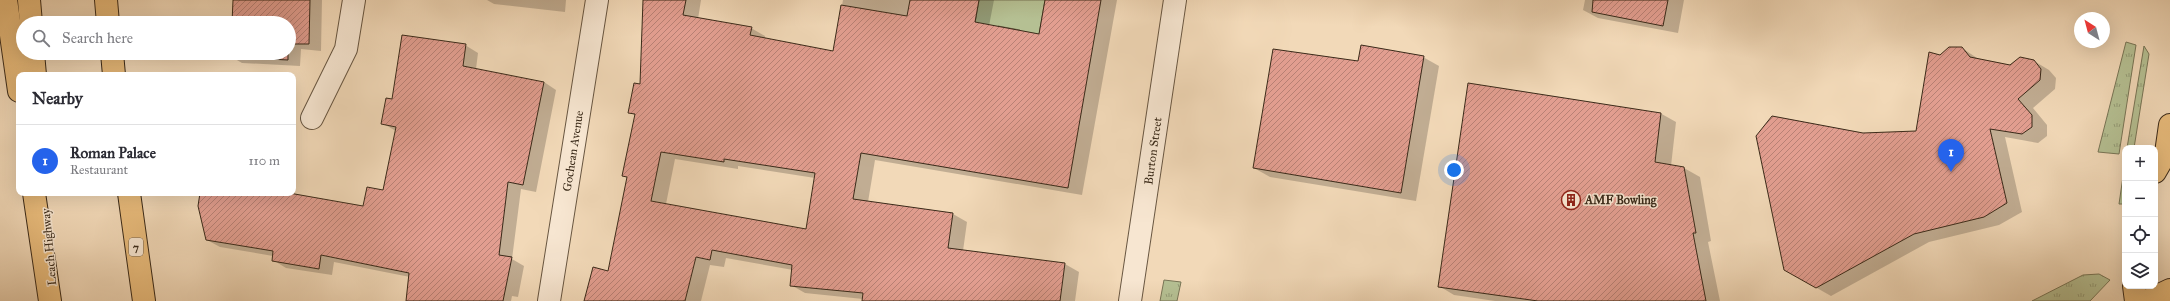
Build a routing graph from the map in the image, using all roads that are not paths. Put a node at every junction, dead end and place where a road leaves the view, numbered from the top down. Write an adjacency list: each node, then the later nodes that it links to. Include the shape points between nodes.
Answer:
1 (6, 0): 11 (main road)
2 (29, 0): 7 (main road)
3 (106, 0): 8 (main road)
4 (354, 0): 14 (street, via 346,49)
5 (597, 0): 27 (street, Gochean Avenue)
6 (1175, 0): 28 (street, Burton Street)
7 (30, 16)
8 (107, 16)
9 (34, 60): 12 (main road)
10 (113, 60): 13 (main road)
11 (16, 72)
12 (35, 72)
13 (114, 72)
14 (312, 118)
15 (2170, 125): 16 (main road)
16 (2168, 157): 17 (main road); 18 (main road)
17 (2158, 169)
18 (2170, 175)
19 (34, 196): 24 (main road)
20 (45, 196): 25 (main road, Leach Highway)
21 (129, 196): 26 (main road, 7)
22 (2134, 289): 29 (main road)
23 (2170, 290): 30 (main road)
24 (50, 301)
25 (54, 301)
26 (144, 301)
27 (549, 301)
28 (1130, 301)
29 (2136, 301)
30 (2147, 301)

